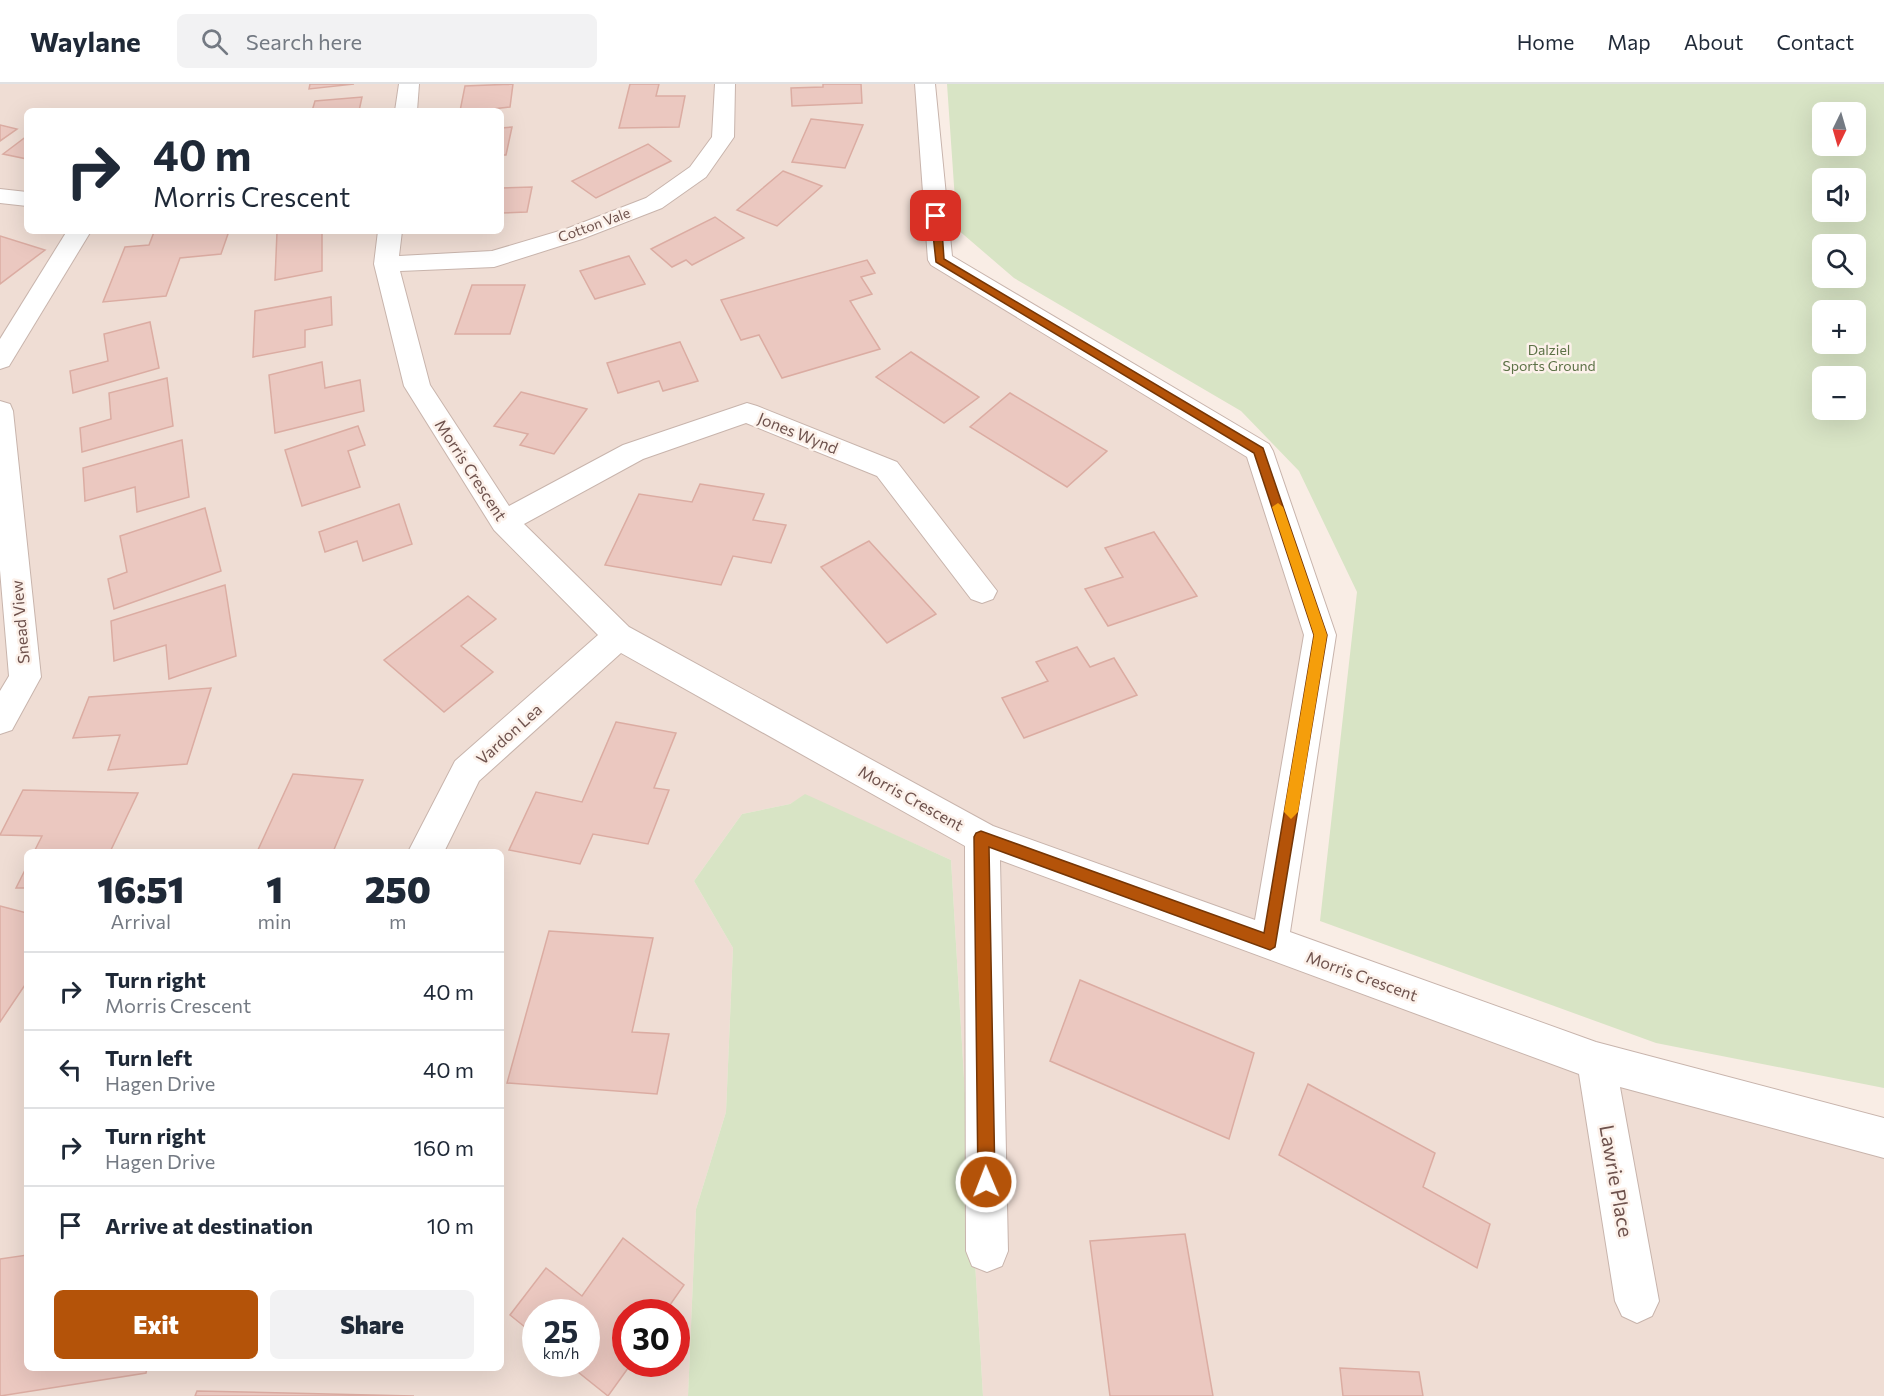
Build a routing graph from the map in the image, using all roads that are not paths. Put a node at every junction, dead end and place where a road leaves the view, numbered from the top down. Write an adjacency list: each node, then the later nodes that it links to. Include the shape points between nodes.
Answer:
1 (410, 84): 4 (street)
2 (725, 84): 9 (street, Cotton Vale, via 723,137 698,172 654,203 494,259)
3 (925, 84): 18 (street, via 940,260 1259,451 1320,635)
4 (406, 108)
5 (0, 196): 6 (street)
6 (24, 199)
7 (77, 234): 10 (street)
8 (390, 234): 9 (street, Morris Crescent)
9 (386, 264): 12 (street, Morris Crescent, via 417,386)
10 (0, 360)
11 (0, 411): 15 (street, Snead View, via 25,677)
12 (504, 522): 13 (street, Jones Wynd, via 633,452 747,413 888,469); 14 (street, Morris Crescent)
13 (982, 591)
14 (618, 636): 16 (street, Morris Crescent); 17 (street, Vardon Lea, via 467,771)
15 (0, 720)
16 (981, 837): 18 (street, Morris Crescent); 21 (street)
17 (428, 849)
18 (1270, 942): 19 (street, Morris Crescent)
19 (1596, 1061): 20 (street, Morris Crescent); 22 (street, Lawrie Place)
20 (1884, 1138)
21 (987, 1251)
22 (1637, 1301)

